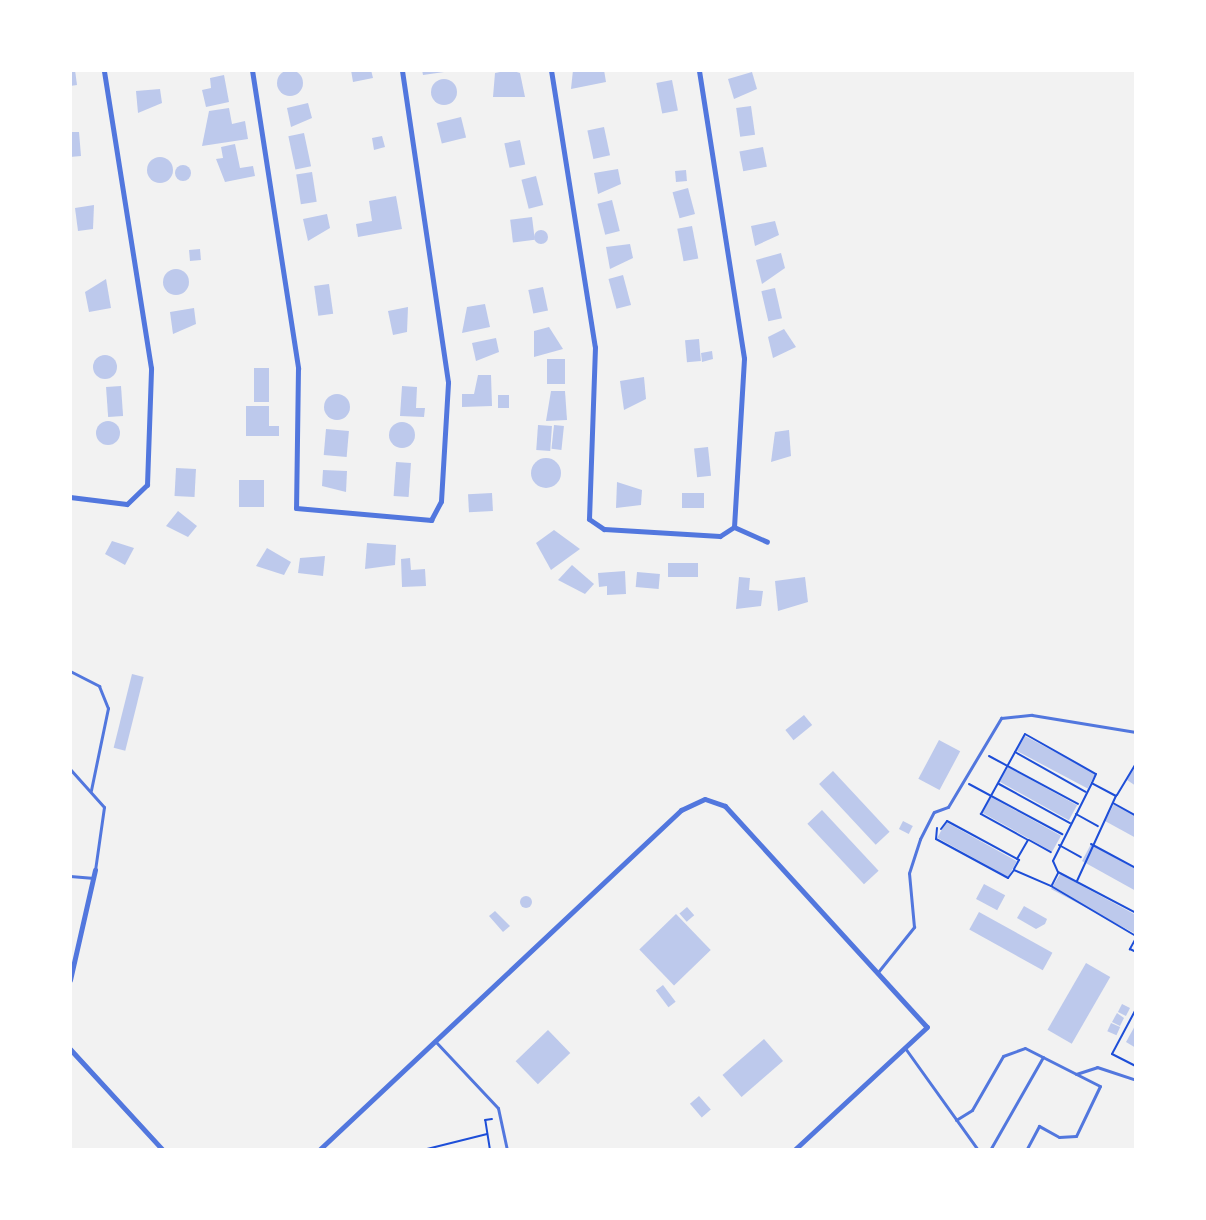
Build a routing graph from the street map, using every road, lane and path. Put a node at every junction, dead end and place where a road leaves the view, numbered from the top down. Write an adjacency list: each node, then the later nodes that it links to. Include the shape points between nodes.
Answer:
1 (104, 70): 6 (street, via 151,368 148,471 135,502)
2 (252, 70): 3 (street, via 298,368 296,508 431,520 441,501 445,339)
3 (402, 70)
4 (551, 70): 7 (street, via 595,347 589,519 604,529 720,536)
5 (699, 70): 7 (street, via 744,350)
6 (71, 497)
7 (734, 527): 8 (street)
8 (767, 542)
9 (70, 671): 19 (lane, via 99,686 108,708)
10 (1136, 732): 11 (lane, via 1032,715 1001,718)
11 (980, 751): 14 (path); 16 (lane)
12 (1015, 752): 14 (path); 17 (path, via 1025,734 1096,774); 20 (path)
13 (1136, 763): 22 (path)
14 (1008, 765): 18 (path); 24 (path)
15 (70, 769): 19 (lane)
16 (963, 780): 21 (path); 28 (lane)
17 (1092, 783): 20 (path); 22 (path)
18 (998, 784): 21 (path); 27 (path)
19 (91, 790): 39 (lane, via 104,807)
20 (1087, 792): 24 (path)
21 (991, 796): 31 (path); 32 (path, via 981,814)
22 (1116, 796): 23 (path)
23 (1112, 803): 26 (path); 29 (path)
24 (1080, 805): 25 (path)
25 (1075, 814): 27 (path); 29 (path)
26 (1136, 816)
27 (1070, 823): 31 (path)
28 (928, 824): 30 (path); 49 (lane, via 909,873 914,927)
29 (1099, 827): 33 (path)
30 (941, 830): 37 (path, via 947,821); 40 (path, via 936,839 1008,878)
31 (1063, 835): 34 (path)
32 (1028, 840): 35 (path); 37 (path)
33 (1090, 843): 36 (path); 38 (path)
34 (1058, 844): 35 (path); 36 (path)
35 (1053, 853): 41 (path)
36 (1082, 858): 44 (path)
37 (1017, 859): 40 (path)
38 (1136, 868)
39 (95, 870): 43 (street)
40 (1014, 870): 45 (path)
41 (1059, 872): 44 (path); 45 (path)
42 (70, 876): 43 (lane)
43 (94, 878): 50 (street)
44 (1077, 881): 46 (path)
45 (1051, 886): 47 (path)
46 (1136, 913)
47 (1136, 937): 48 (path, via 1130,949)
48 (1136, 952)
49 (878, 972): 54 (street, via 725,806 705,799 681,810); 55 (street, via 927,1027)
50 (70, 980)
51 (1136, 984): 52 (path)
52 (1136, 994)
53 (1136, 1009): 58 (path, via 1112,1054)
54 (435, 1041): 66 (street); 68 (lane, via 498,1108)
55 (905, 1048): 62 (lane); 70 (street)
56 (70, 1049): 65 (street)
57 (1043, 1057): 59 (lane); 62 (lane, via 1025,1048 1003,1056 972,1110); 72 (lane)
58 (1136, 1066)
59 (1076, 1074): 60 (lane, via 1097,1067); 73 (lane, via 1100,1086 1076,1136 1059,1137 1039,1126)
60 (1136, 1080)
61 (494, 1118): 63 (path, via 485,1120)
62 (956, 1120): 71 (lane)
63 (487, 1134): 64 (path, via 430,1143); 67 (path)
64 (427, 1149)
65 (163, 1150)
66 (319, 1150)
67 (490, 1150)
68 (507, 1150): 69 (lane)
69 (539, 1150)
70 (794, 1150)
71 (978, 1150)
72 (990, 1150)
73 (1026, 1150)

